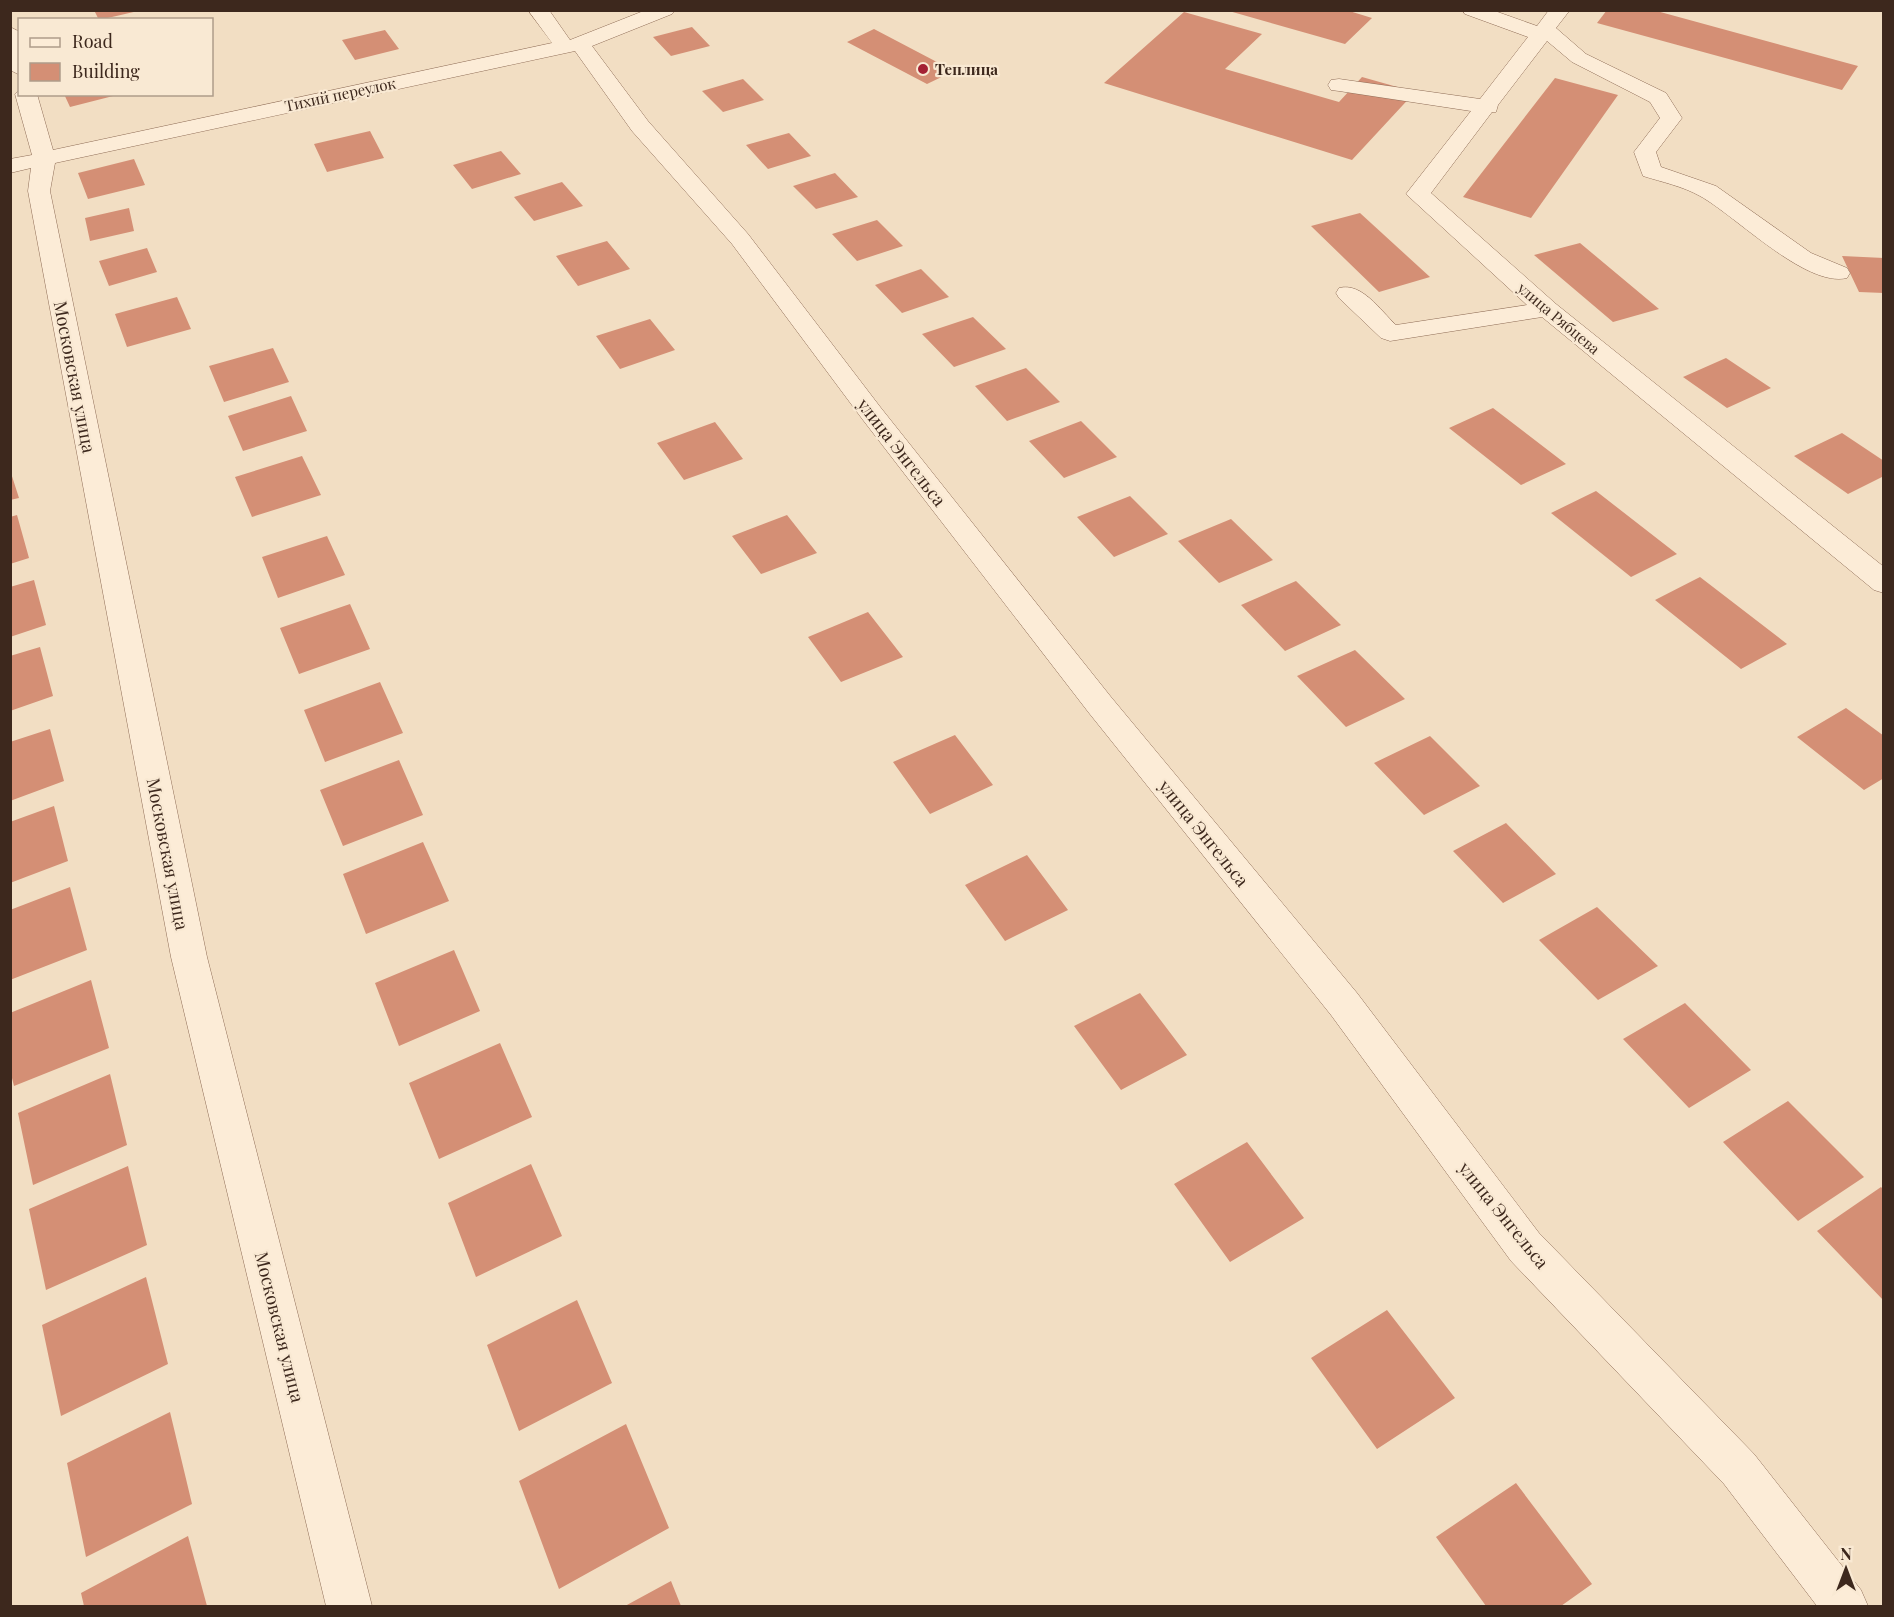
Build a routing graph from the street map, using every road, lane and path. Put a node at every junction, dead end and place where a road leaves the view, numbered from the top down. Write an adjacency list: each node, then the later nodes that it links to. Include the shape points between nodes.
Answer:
1 (538, 10): 7 (street, улица Энгельса)
2 (665, 10): 7 (street, Тихий переулок)
3 (1472, 10): 5 (street)
4 (1560, 10): 5 (street, улица Рябцева)
5 (1543, 32): 11 (street, улица Рябцева); 14 (street, via 1579,58 1658,98 1671,118 1645,152 1651,171 1708,191 1784,246 1823,269)
6 (10, 33): 8 (street)
7 (572, 45): 12 (street, Тихий переулок); 19 (street, улица Энгельса, via 740,239 1100,705 1344,1004 1526,1247 1738,1469)
8 (18, 62)
9 (1340, 85): 11 (street)
10 (27, 96): 12 (street, Московская улица)
11 (1488, 107): 16 (street, улица Рябцева, via 1418,194)
12 (44, 159): 13 (street, Тихий переулок); 18 (street, Московская улица, via 39,191 189,957)
13 (10, 166)
14 (1838, 273)
15 (1348, 293): 16 (street, via 1390,333)
16 (1547, 309): 17 (street, улица Рябцева)
17 (1884, 583)
18 (349, 1606)
19 (1845, 1606)

